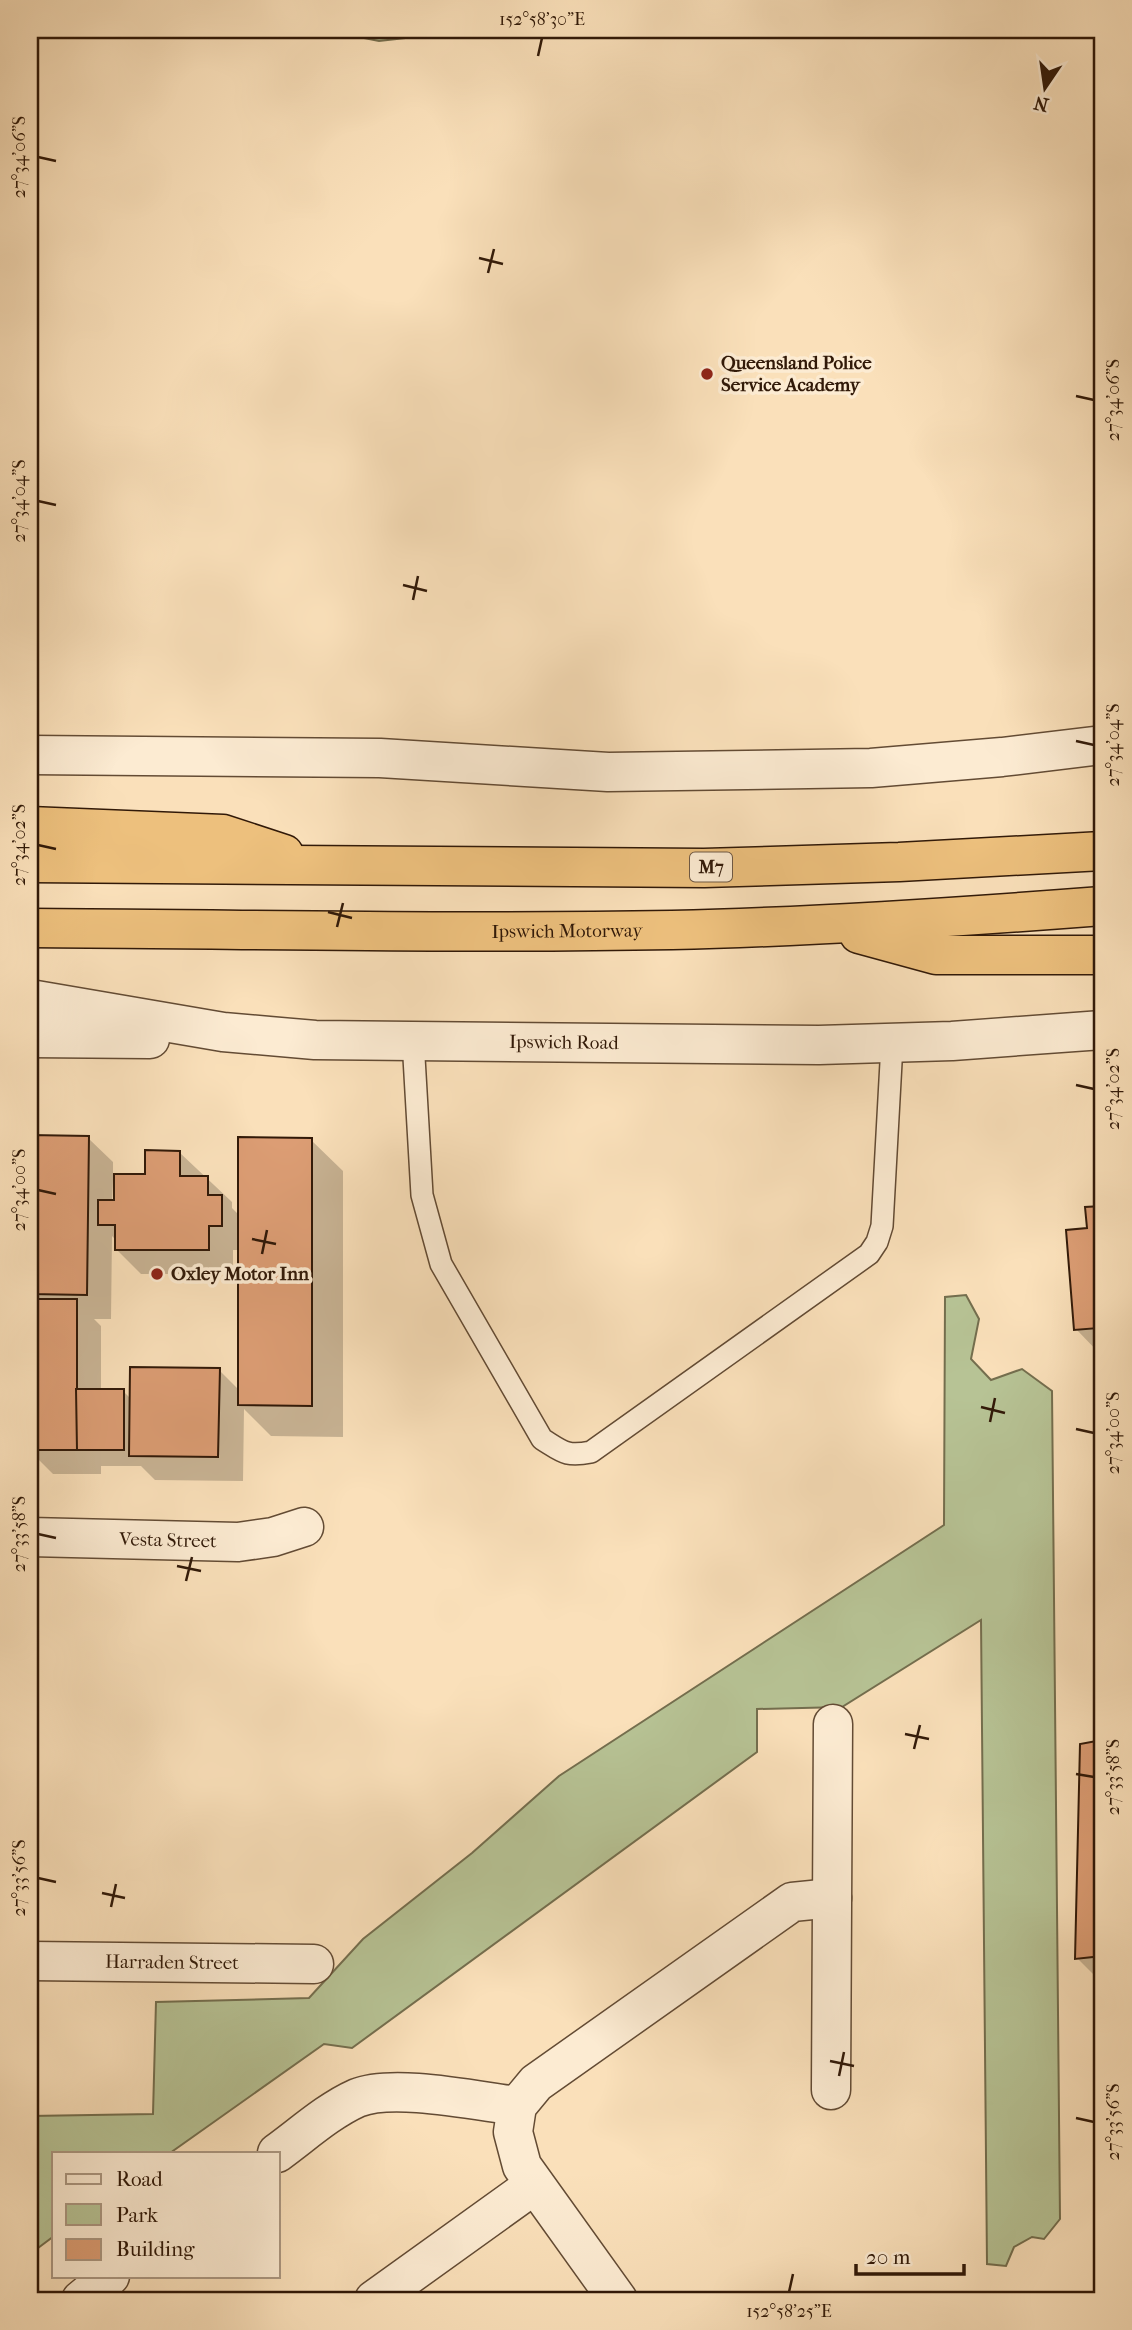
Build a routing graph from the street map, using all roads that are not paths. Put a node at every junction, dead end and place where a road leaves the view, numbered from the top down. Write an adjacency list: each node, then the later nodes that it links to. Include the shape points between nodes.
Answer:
1 (1102, 745): 2 (street, via 871,768 608,772 380,758)
2 (30, 755)
3 (30, 826): 6 (highway, via 223,834)
4 (1102, 851): 6 (highway, M7, via 704,868)
5 (30, 863): 6 (highway, M7)
6 (319, 866)
7 (1102, 905): 8 (highway, Ipswich Motorway)
8 (822, 924): 9 (highway, Ipswich Motorway, via 559,932); 10 (highway, via 936,956)
9 (30, 928)
10 (1102, 955)
11 (30, 999): 14 (street, Ipswich Road, via 223,1032)
12 (1102, 1030): 16 (street, Ipswich Road)
13 (30, 1038): 14 (street)
14 (316, 1040): 15 (street, Ipswich Road)
15 (413, 1040): 16 (street, Ipswich Road); 16 (lane, via 422,1195 441,1264 542,1439 574,1455 592,1451 869,1254 882,1226)
16 (892, 1044)
17 (304, 1527): 18 (street, Vesta Street, via 238,1542)
18 (30, 1537)
19 (833, 1724): 20 (street)
20 (832, 1898): 23 (street); 24 (street, via 792,1902 536,2083)
21 (30, 1961): 22 (street, Harraden Street)
22 (314, 1964)
23 (831, 2090)
24 (517, 2106): 25 (street, via 378,2092 336,2110); 26 (street, via 513,2132 522,2166)
25 (278, 2152)
26 (534, 2185): 29 (street); 30 (street)
27 (108, 2278): 28 (street)
28 (81, 2300)
29 (374, 2300)
30 (618, 2300)

